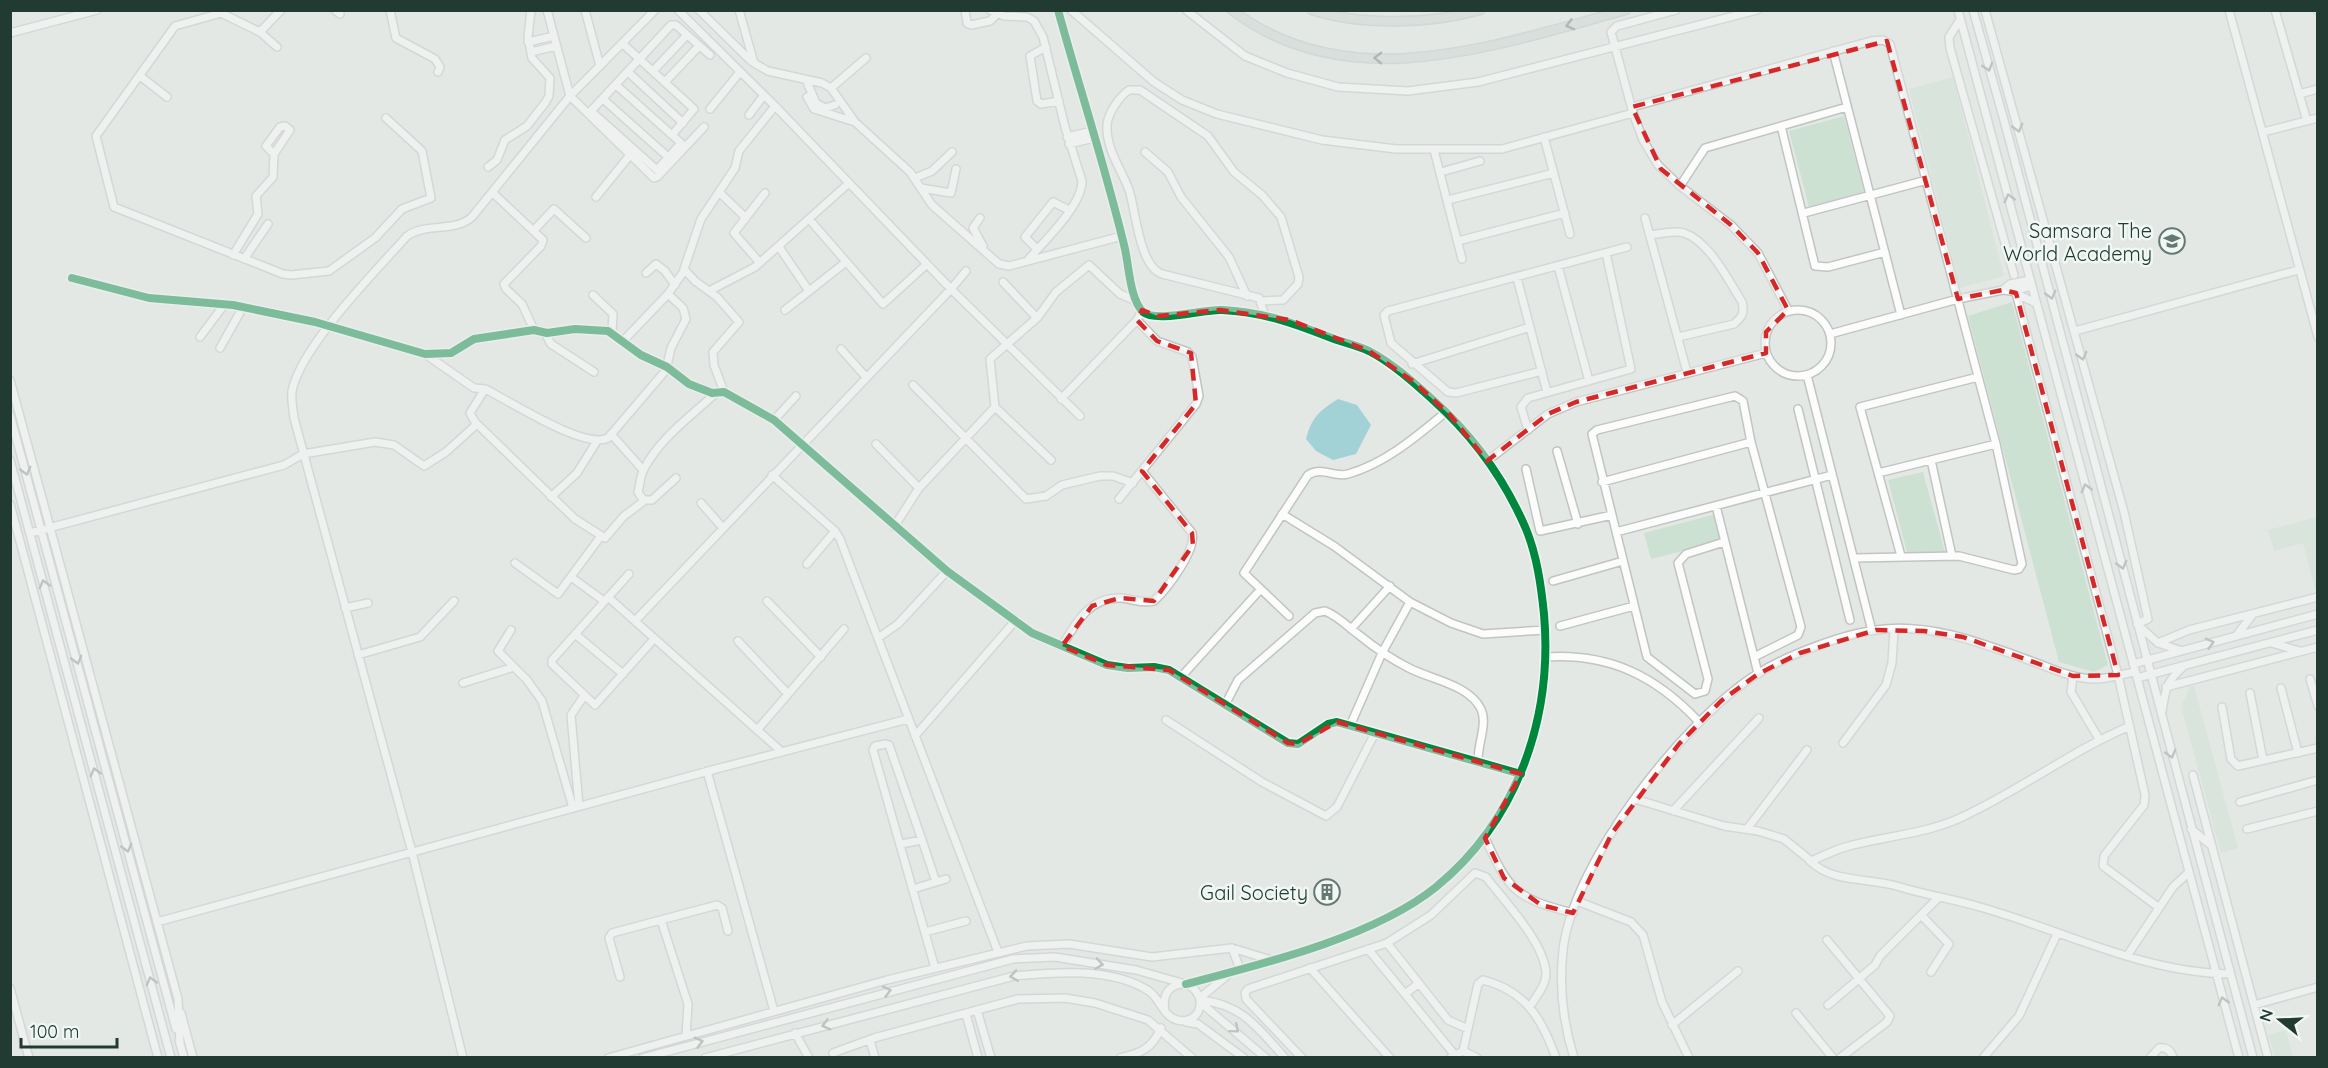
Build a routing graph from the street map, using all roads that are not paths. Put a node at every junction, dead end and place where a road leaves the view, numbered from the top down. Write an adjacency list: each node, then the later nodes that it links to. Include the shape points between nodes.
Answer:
1 (97, 10): 32 (street)
2 (390, 10): 50 (street, via 396,38 435,59 440,67)
3 (531, 10): 35 (street)
4 (547, 10): 34 (street)
5 (585, 10): 48 (street)
6 (655, 10): 36 (street)
7 (678, 10): 52 (street)
8 (699, 10): 47 (street)
9 (739, 10): 47 (street)
10 (964, 10): 26 (street, via 971,25 990,21)
11 (1058, 10): 80 (street)
12 (1071, 10): 84 (street, via 1154,82 1182,100 1218,114 1322,140)
13 (1186, 10): 41 (street, via 1245,56 1338,87 1408,91 1478,82)
14 (1232, 10): 17 (main road, one-way to 14, via 1496,45 1444,55 1380,59 1330,56 1254,27)
15 (1312, 10): 16 (main road, via 1408,21)
16 (1480, 10)
17 (1626, 10)
18 (1676, 10): 41 (street, via 1617,26 1611,32)
19 (1757, 10): 41 (street)
20 (1958, 10): 28 (street)
21 (1973, 10): 29 (street)
22 (1985, 10): 30 (street)
23 (2229, 10): 79 (street)
24 (2275, 10): 59 (street)
25 (278, 12): 31 (street)
26 (994, 12): 27 (street)
27 (1019, 13): 40 (street, via 1034,21)
28 (1960, 20): 127 (street, one-way to 28); 139 (street, via 1949,37 1950,48)
29 (1976, 25): 30 (street); 231 (street, one-way to 231)
30 (1991, 31): 169 (street, one-way to 169)
31 (260, 32): 39 (street); 53 (street, via 221,13 179,24)
32 (10, 33)
33 (687, 35): 38 (street); 46 (street, via 671,25); 49 (street)
34 (554, 36): 35 (street); 37 (street)
35 (528, 42): 43 (street)
36 (623, 44): 46 (street); 48 (street)
37 (556, 46): 43 (street); 61 (street)
38 (699, 46): 44 (street); 55 (street)
39 (277, 47)
40 (1046, 47): 65 (street); 65 (street, via 1030,56 1037,101)
41 (1615, 48): 70 (street)
42 (1833, 51): 68 (street); 70 (street); 96 (street, via 1878,40 1890,44)
43 (531, 52): 91 (street, via 550,78 549,96 527,126 505,140 497,160)
44 (710, 55)
45 (866, 58): 57 (street)
46 (640, 59): 49 (street); 51 (street)
47 (754, 63): 54 (street, via 768,71)
48 (600, 66): 61 (street)
49 (653, 71): 55 (street)
50 (438, 72)
51 (628, 72): 56 (street); 76 (street)
52 (740, 72): 60 (street); 69 (street)
53 (140, 76): 62 (street); 125 (street, via 96,136 112,203 119,211)
54 (806, 80): 57 (street); 66 (street, via 816,103 825,108)
55 (665, 82): 76 (street, via 694,110)
56 (616, 85): 64 (street); 81 (street)
57 (831, 88): 75 (street)
58 (2318, 88): 59 (street)
59 (2299, 94): 74 (street)
60 (764, 95): 67 (street); 71 (street)
61 (570, 96): 88 (street); 101 (street)
62 (167, 97)
63 (807, 97): 75 (street, via 814,109)
64 (603, 99): 89 (street); 89 (street, via 592,112 656,169)
65 (1059, 101): 83 (street)
66 (835, 105)
67 (775, 106): 97 (street); 100 (street, via 741,147 735,168)
68 (1847, 107): 77 (street); 103 (street)
69 (710, 109)
70 (1633, 110): 82 (street); 98 (street, via 1643,140 1658,165)
71 (748, 115)
72 (386, 118): 128 (street, via 422,151 431,198 402,209 375,238 324,273 283,274)
73 (2318, 118): 74 (street)
74 (2307, 121): 79 (street)
75 (855, 122): 95 (street)
76 (683, 123): 81 (street)
77 (1781, 126): 98 (street, via 1703,149); 108 (street)
78 (704, 127): 88 (street, via 656,178)
79 (2264, 132): 135 (street)
80 (1093, 134): 83 (street); 117 (street)
81 (672, 135): 89 (street, via 681,144)
82 (1544, 137): 84 (street, via 1502,149); 94 (street)
83 (1068, 141): 106 (street, via 1082,181)
84 (1434, 150): 93 (street)
85 (952, 152): 95 (street, via 932,171)
86 (1145, 152): 151 (street, via 1168,172 1181,197 1228,257)
87 (274, 153): 125 (street, via 273,177 256,196 258,214)
88 (630, 155): 104 (street)
89 (668, 157)
90 (1480, 161): 93 (street)
91 (488, 167)
92 (956, 169): 99 (street, via 951,193)
93 (1441, 172): 105 (street)
94 (1554, 173): 105 (street); 107 (street)
95 (915, 178): 99 (street)
96 (1926, 180): 103 (street); 152 (street)
97 (849, 183): 112 (street); 133 (street)
98 (1680, 186): 160 (street, via 1731,225 1758,253)
99 (921, 188): 126 (street, via 936,209)
100 (719, 192): 109 (street); 136 (street, via 701,219)
101 (493, 193): 114 (street); 166 (street, via 465,223 420,228 407,236)
102 (765, 194): 109 (street)
103 (1870, 195): 108 (street); 123 (street)
104 (596, 197)
105 (1448, 200): 119 (street)
106 (1069, 210): 122 (street); 122 (street, via 1053,202 1025,237)
107 (1565, 213): 115 (street); 119 (street)
108 (1804, 213): 123 (street, via 1813,262 1819,268)
109 (746, 218): 132 (street, via 734,233)
110 (980, 218): 126 (street, via 973,232)
111 (1645, 218): 116 (street)
112 (809, 219): 120 (street); 131 (street)
113 (268, 224): 128 (street)
114 (534, 230): 118 (street, via 554,209); 168 (street, via 543,240 542,246 504,287 522,304)
115 (1570, 234)
116 (1650, 235): 174 (street); 174 (street, via 1675,232 1690,237 1718,262 1742,302 1742,318 1734,324)
117 (1122, 236): 130 (street); 153 (street)
118 (586, 238)
119 (1458, 242): 129 (street)
120 (779, 247): 132 (street); 148 (street)
121 (1627, 247): 124 (street)
122 (1037, 249): 130 (street)
123 (1885, 252): 161 (street)
124 (1606, 253): 134 (street); 191 (street, via 1631,369)
125 (233, 255): 128 (street)
126 (989, 255): 130 (street, via 1005,266)
127 (2024, 257): 139 (street); 143 (street)
128 (244, 259)
129 (1462, 259)
130 (1028, 260)
131 (846, 262): 133 (street, via 883,304); 148 (street)
132 (760, 263): 147 (street)
133 (927, 264): 145 (street)
134 (1558, 266): 141 (street); 191 (street)
135 (2298, 270): 164 (street); 169 (street)
136 (684, 271): 144 (street); 147 (street)
137 (966, 271): 145 (street)
138 (646, 273): 144 (street, via 656,264)
139 (2014, 275): 146 (street)
140 (72, 278): 156 (street, via 149,298)
141 (1517, 278): 167 (street); 182 (street, via 1388,311 1384,315 1391,344)
142 (1003, 282): 163 (street)
143 (2031, 283): 146 (street); 155 (street)
144 (675, 285): 149 (street)
145 (951, 289): 177 (street); 189 (street)
146 (2013, 289): 152 (street); 155 (street); 310 (street)
147 (709, 291): 195 (street, via 739,322 713,352)
148 (809, 291): 158 (street)
149 (668, 294): 176 (street); 183 (street, via 684,308 686,319 671,348)
150 (593, 295): 170 (street, via 614,316)
151 (1247, 296): 154 (street); 154 (street, via 1162,274 1153,268 1109,142 1108,118 1129,90 1140,90 1208,136 1234,172 1262,195 1285,222 1298,284 1283,300)
152 (1958, 299): 161 (street); 188 (street)
153 (1136, 301): 159 (street); 163 (street, via 1120,294 1089,265 1056,291)
154 (1261, 301): 162 (street)
155 (2037, 303): 307 (street, one-way to 155)
156 (224, 305): 157 (street); 173 (street)
157 (243, 307): 166 (street); 178 (street)
158 (785, 310)
159 (1142, 310): 162 (street, via 1158,316 1220,310); 165 (street)
160 (1788, 310): 172 (street, via 1809,311 1826,324); 180 (street, via 1766,332)
161 (1901, 315): 172 (street)
162 (1264, 316): 200 (street, via 1290,320 1369,351 1414,382)
163 (1037, 318): 177 (street)
164 (2315, 319): 175 (street)
165 (1137, 320): 197 (street); 221 (street, via 1157,340 1188,352 1199,396 1188,417)
166 (328, 326): 181 (street); 214 (street, via 292,391)
167 (1530, 327): 182 (street); 184 (street)
168 (534, 330): 171 (street); 181 (street, via 474,339 451,353)
169 (2075, 331): 233 (street, one-way to 233)
170 (612, 332): 171 (street, via 575,329); 176 (street)
171 (545, 333): 185 (street, via 551,344)
172 (1830, 334): 187 (street, via 1829,355 1816,371)
173 (200, 337)
174 (1678, 337): 186 (street)
175 (2318, 337)
176 (623, 341): 183 (street)
177 (1006, 346): 197 (street); 198 (street, via 989,362)
178 (220, 348)
179 (841, 349): 189 (street)
180 (1766, 353): 186 (street); 187 (street, via 1777,370)
181 (425, 354): 193 (street, via 474,388)
182 (1412, 364): 184 (street, via 1441,389 1456,393)
183 (667, 368): 195 (street, via 692,385); 206 (street)
184 (1542, 371): 194 (street)
185 (594, 372)
186 (1687, 372): 205 (street, via 1576,402 1548,414)
187 (1807, 375): 224 (street)
188 (1978, 377): 212 (street); 222 (street, via 1860,407)
189 (866, 378): 210 (street)
190 (10, 380): 245 (street)
191 (1589, 381): 194 (street)
192 (912, 385): 207 (street)
193 (485, 389): 204 (street, via 470,413); 208 (street, via 555,426)
194 (1547, 392): 205 (street, via 1523,402)
195 (720, 393): 203 (street); 220 (street, via 677,427)
196 (796, 396): 203 (street)
197 (1061, 399): 202 (street)
198 (995, 407): 207 (street); 216 (street)
199 (1798, 410): 226 (street)
200 (1446, 411): 218 (street); 240 (street, via 1386,457 1346,474 1320,470 1308,475)
201 (10, 415): 247 (street, one-way to 247)
202 (1080, 416)
203 (774, 420): 210 (street)
204 (477, 424): 214 (street, via 424,466 394,445 375,442); 232 (street)
205 (1528, 430): 218 (street)
206 (611, 434): 208 (street); 220 (street)
207 (965, 439): 228 (street, via 1026,499 1046,496 1062,485 1100,476); 229 (street)
208 (597, 441): 232 (street, via 577,473)
209 (1751, 442): 227 (street); 227 (street, via 1743,401 1735,396 1597,430 1592,441); 230 (street)
210 (802, 443): 223 (street); 243 (street)
211 (876, 444): 229 (street)
212 (1996, 444): 217 (street); 254 (street, via 2022,564 2014,570)
213 (1557, 451): 242 (street)
214 (303, 454): 245 (street, via 284,465); 272 (street)
215 (10, 460): 250 (street)
216 (1051, 460)
217 (1931, 460): 222 (street); 254 (street)
218 (1487, 461): 284 (street, via 1526,530 1540,576)
219 (1526, 469): 242 (street, via 1540,531)
220 (643, 470): 235 (street, via 639,492)
221 (1142, 471): 228 (street); 295 (street, via 1192,533 1189,553 1154,601 1120,598 1092,606 1078,618)
222 (1878, 473): 253 (street)
223 (772, 475): 246 (street); 248 (street)
224 (1832, 475): 226 (street); 255 (street)
225 (676, 478): 235 (street, via 652,500)
226 (1817, 479): 230 (street); 276 (street)
227 (1602, 482): 241 (street)
228 (1132, 483): 234 (street)
229 (919, 488): 243 (street)
230 (1764, 492): 238 (street); 303 (street, via 1801,627 1798,635)
231 (2104, 495): 233 (street); 244 (street)
232 (551, 497): 251 (street, via 578,522)
233 (2120, 498): 239 (street)
234 (1119, 499)
235 (644, 500): 251 (street, via 606,537)
236 (701, 503): 246 (street)
237 (10, 504): 423 (street)
238 (1716, 506): 249 (street); 252 (street)
239 (2124, 512): 244 (street); 279 (street, via 2148,619)
240 (1282, 514): 263 (street); 264 (street, via 1244,573)
241 (1612, 515): 242 (street); 249 (street)
242 (1578, 524)
243 (894, 527): 259 (street)
244 (2112, 527): 279 (street, one-way to 279)
245 (51, 528): 247 (street); 371 (street)
246 (723, 528): 277 (street)
247 (42, 530): 250 (street); 416 (street, one-way to 416)
248 (835, 531): 258 (street); 290 (street)
249 (1616, 532): 256 (street)
250 (30, 533): 424 (street, one-way to 250)
251 (601, 536): 261 (street)
252 (1724, 542): 271 (street, via 1686,554 1678,563 1708,679 1705,691 1695,694 1651,662); 303 (street)
253 (1900, 556): 254 (street); 255 (street)
254 (1952, 556)
255 (1854, 558): 287 (street)
256 (1623, 561): 262 (street); 271 (street)
257 (515, 563): 261 (street, via 556,595)
258 (807, 564)
259 (947, 571): 278 (street); 290 (street, via 898,624)
260 (629, 574): 266 (street)
261 (571, 577): 266 (street)
262 (1553, 581)
263 (1390, 586): 269 (street); 282 (street)
264 (1260, 590): 275 (street); 313 (street)
265 (2318, 597): 273 (street)
266 (606, 599): 277 (street); 288 (street)
267 (454, 601): 300 (street, via 420,637)
268 (767, 601): 301 (street)
269 (1410, 602): 284 (street, via 1483,634); 299 (street)
270 (368, 603): 272 (street)
271 (1634, 606): 280 (street)
272 (345, 608): 300 (street)
273 (2253, 614): 289 (street); 293 (street, via 2189,630)
274 (2318, 614): 289 (street)
275 (1289, 616)
276 (1850, 620)
277 (635, 621): 291 (street)
278 (1015, 621): 295 (street); 333 (street)
279 (2137, 624): 293 (street); 304 (street)
280 (1560, 626)
281 (844, 629): 301 (street)
282 (1351, 629): 299 (street); 321 (street, via 1325,611 1315,614 1238,680)
283 (511, 630): 306 (street, via 498,651)
284 (1545, 630): 302 (street)
285 (1894, 630): 287 (street); 312 (street, via 1963,637); 335 (street, via 1886,685)
286 (2318, 630): 294 (street)
287 (1872, 631): 309 (street, via 1800,653)
288 (575, 634): 308 (street); 320 (street, via 551,662)
289 (2236, 636): 297 (street, one-way to 289)
290 (878, 638): 326 (street)
291 (654, 639): 308 (street); 331 (street)
292 (738, 641): 319 (street)
293 (2158, 643): 297 (street)
294 (2271, 643): 298 (street); 305 (street)
295 (1062, 646): 313 (street, via 1107,664 1154,667)
296 (2318, 647): 298 (street)
297 (2182, 651): 304 (street)
298 (2300, 651): 316 (street)
299 (1382, 653): 329 (street); 341 (street, via 1473,698 1484,724 1477,748)
300 (358, 655): 358 (street)
301 (821, 657): 319 (street)
302 (1546, 657): 328 (street, via 1581,657 1634,671 1680,702); 343 (street, via 1541,712)
303 (1754, 657): 309 (street)
304 (2146, 660): 307 (street); 311 (street)
305 (2185, 665): 311 (street); 316 (street)
306 (514, 668): 315 (street); 348 (street, via 542,701)
307 (2135, 672): 310 (street); 311 (street); 360 (street)
308 (623, 674): 320 (street, via 595,705)
309 (1758, 674): 328 (street)
310 (2118, 675): 312 (street, via 2096,679); 330 (street)
311 (2150, 675): 324 (street)
312 (2073, 676): 334 (street, via 2071,692)
313 (1181, 677): 321 (street)
314 (2310, 679): 322 (street)
315 (463, 683)
316 (2166, 687): 324 (street)
317 (2281, 688): 339 (street)
318 (2250, 693): 340 (street)
319 (788, 694): 331 (street)
320 (584, 696): 348 (street, via 571,715)
321 (1225, 705): 329 (street, via 1288,743 1298,744 1328,724)
322 (2318, 706)
323 (2222, 707): 340 (street, via 2234,764)
324 (2161, 716): 352 (street, one-way to 352)
325 (1759, 718): 349 (street)
326 (909, 719): 333 (street); 338 (street)
327 (1166, 720): 332 (street, via 1262,782 1326,816 1337,807)
328 (1699, 722): 346 (street)
329 (1350, 726): 332 (street)
330 (2130, 726): 334 (street); 366 (street, via 2145,801 2102,862)
331 (758, 729): 338 (street)
332 (1375, 733): 341 (street)
333 (915, 736): 380 (street)
334 (2099, 739): 359 (street, via 1959,818 1886,840 1848,846)
335 (1843, 743)
336 (2318, 748): 339 (street)
337 (1808, 750): 351 (street)
338 (782, 752): 342 (street)
339 (2298, 753): 340 (street)
340 (2263, 760)
341 (1478, 763): 343 (street)
342 (708, 771): 348 (street); 405 (street)
343 (1521, 774): 354 (street)
344 (2193, 775): 357 (street)
345 (2318, 780): 347 (street)
346 (1635, 799): 349 (street); 365 (street, via 1612,833)
347 (2240, 802)
348 (576, 807): 358 (street)
349 (1673, 811): 351 (street)
350 (2318, 811): 353 (street)
351 (1747, 829): 359 (street, via 1784,840)
352 (2191, 829): 357 (street); 391 (street)
353 (2247, 829)
354 (1485, 838): 367 (street, via 1504,878 1514,889 1528,900); 383 (street, via 1454,872 1419,899 1354,931)
355 (922, 840): 356 (street); 356 (street, via 889,745 874,746); 362 (street)
356 (901, 844): 363 (street)
357 (2212, 846): 403 (street)
358 (412, 852): 371 (street); 427 (street)
359 (1810, 861): 364 (street, via 1821,872 1836,878 1874,881)
360 (2189, 872): 366 (street); 390 (street)
361 (946, 879): 362 (street)
362 (936, 882): 363 (street)
363 (913, 889): 373 (street)
364 (1938, 898): 368 (street); 374 (street, via 1979,906)
365 (1577, 901): 367 (street); 410 (street, via 1638,928)
366 (2158, 907): 381 (street)
367 (1573, 913): 444 (street, via 1563,949 1562,1000)
368 (1921, 915): 389 (street, via 1949,944); 393 (street)
369 (661, 920): 372 (street, via 717,905 722,908); 392 (street, via 610,935); 414 (street, via 688,1004)
370 (966, 921): 373 (street)
371 (157, 922): 399 (street)
372 (728, 931)
373 (925, 932): 384 (street)
374 (2056, 934): 381 (street); 449 (street, via 2019,1016)
375 (1827, 940): 393 (street)
376 (1387, 943): 379 (street); 395 (street); 401 (street, via 1431,915 1479,872 1539,948 1546,973 1544,985)
377 (1069, 944): 378 (street, via 1152,957); 380 (street, via 1042,944); 382 (street)
378 (1232, 948): 383 (street); 385 (street)
379 (1368, 950): 386 (street); 398 (street)
380 (998, 952): 384 (street)
381 (2127, 956): 390 (street)
382 (1067, 959): 394 (street, one-way to 394, via 1136,970); 429 (street, one-way to 382, via 985,965 1013,959)
383 (1271, 960): 385 (street)
384 (935, 968): 405 (street)
385 (1240, 969): 387 (street)
386 (1310, 969): 440 (street, via 1255,986 1245,993 1246,999); 441 (street)
387 (1232, 971): 394 (street); 400 (street)
388 (1738, 971): 410 (street)
389 (1932, 972)
390 (2216, 974): 391 (street); 452 (street, one-way to 390)
391 (2230, 974): 453 (street)
392 (620, 977)
393 (1860, 978): 402 (street); 418 (street, via 1890,1017)
394 (1184, 983): 400 (street, via 1193,987); 406 (street, via 1166,993)
395 (1419, 983): 398 (street); 412 (street, via 1448,1020)
396 (2318, 987): 403 (street)
397 (10, 988): 422 (street)
398 (1405, 994): 421 (street)
399 (178, 999): 416 (street); 426 (street)
400 (1201, 1000): 409 (street, via 1194,1017); 438 (street, one-way to 438); 439 (street, via 1220,1002 1244,1014)
401 (1531, 1005): 412 (street, via 1483,980 1478,984); 443 (street)
402 (1828, 1005)
403 (2254, 1005): 454 (street)
404 (977, 1010): 408 (street); 411 (street, via 1018,999 1065,998 1134,1014); 434 (street)
405 (774, 1011): 414 (street)
406 (1165, 1011): 409 (street); 413 (street, one-way to 413, via 1156,997 1131,983 1110,977 1051,972 984,983)
407 (1796, 1013): 446 (street)
408 (966, 1014): 415 (street); 433 (street)
409 (1179, 1021): 437 (street, via 1198,1024)
410 (1672, 1025): 445 (street)
411 (1161, 1028): 420 (street, via 1155,1042); 436 (street)
412 (1468, 1029): 417 (street)
413 (795, 1033): 430 (street); 431 (street)
414 (686, 1036): 428 (street)
415 (870, 1040): 419 (street); 432 (street)
416 (180, 1044): 425 (street)
417 (1463, 1051): 421 (street); 442 (street)
418 (1849, 1051): 447 (street); 448 (street)
419 (833, 1053)
420 (1139, 1055): 435 (street)
421 (1452, 1056)
422 (29, 1058)
423 (158, 1058)
424 (171, 1058)
425 (184, 1058)
426 (193, 1058)
427 (463, 1058)
428 (608, 1058)
429 (643, 1058)
430 (705, 1058)
431 (809, 1058)
432 (874, 1058)
433 (978, 1058)
434 (991, 1058)
435 (1120, 1058)
436 (1192, 1058)
437 (1244, 1058)
438 (1266, 1058)
439 (1285, 1058)
440 (1302, 1058)
441 (1390, 1058)
442 (1477, 1058)
443 (1556, 1058)
444 (1574, 1058)
445 (1689, 1058)
446 (1833, 1058)
447 (1840, 1058)
448 (1855, 1058)
449 (1983, 1058)
450 (2150, 1058): 451 (street, via 2164,1047)
451 (2173, 1058)
452 (2239, 1058)
453 (2253, 1058)
454 (2268, 1058)

